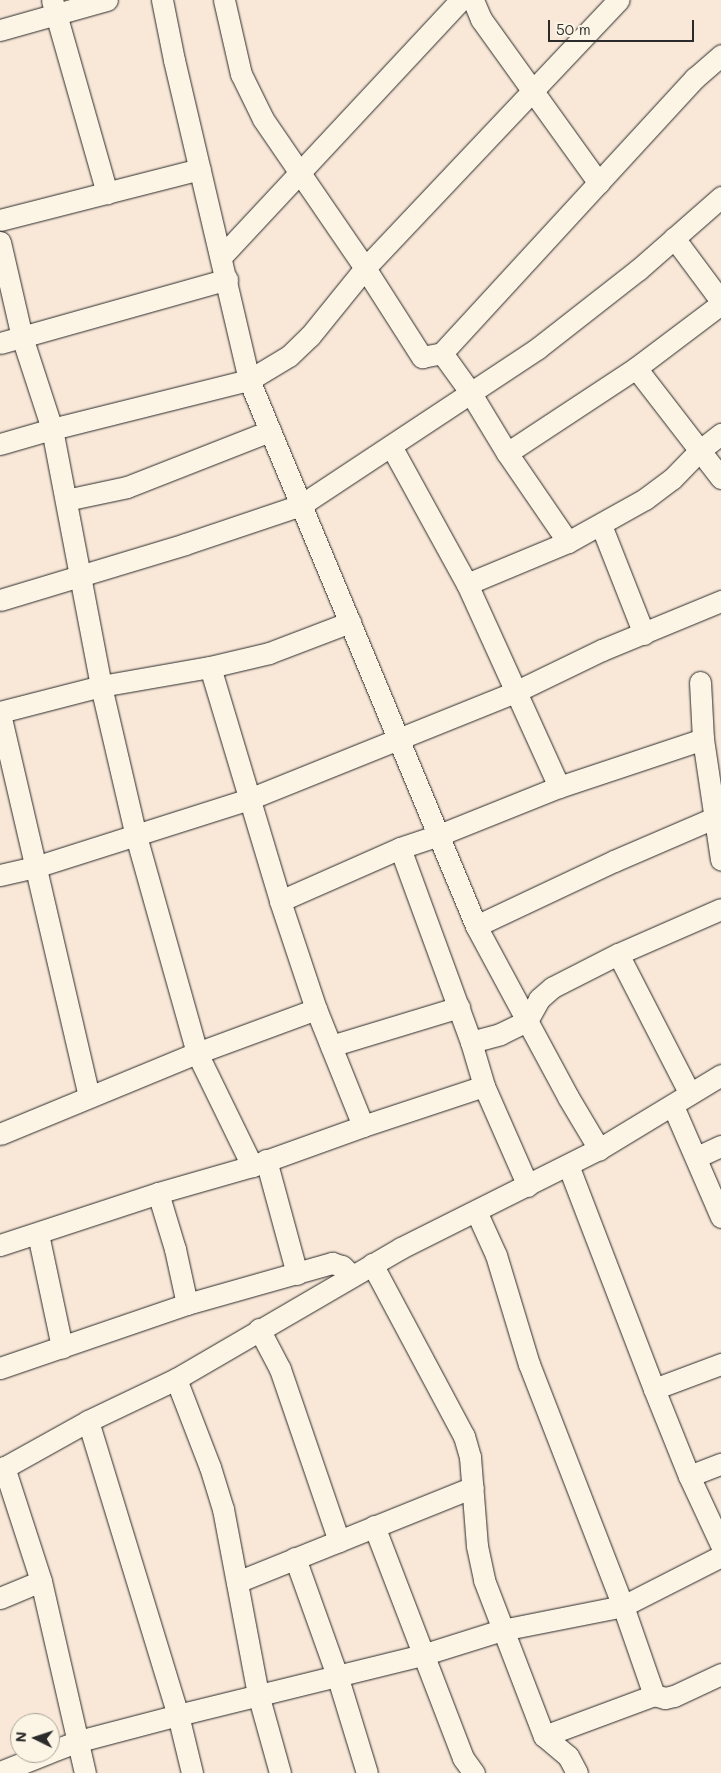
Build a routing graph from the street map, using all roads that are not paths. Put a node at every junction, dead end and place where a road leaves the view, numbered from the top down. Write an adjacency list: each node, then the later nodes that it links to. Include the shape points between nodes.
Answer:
1 (107, 0): 7 (street)
2 (162, 0): 11 (street)
3 (224, 0): 12 (street, via 241,74 263,119)
4 (461, 0): 12 (street)
5 (473, 0): 10 (street, via 481,19)
6 (618, 0): 10 (street)
7 (54, 7): 8 (street); 14 (street)
8 (0, 30)
9 (721, 55): 13 (street, via 695,78)
10 (532, 91): 13 (street); 20 (street)
11 (200, 169): 14 (street); 19 (street)
12 (300, 174): 19 (street); 20 (street)
13 (599, 183): 25 (street)
14 (106, 193): 16 (street)
15 (721, 197): 17 (street)
16 (0, 220)
17 (674, 238): 22 (street); 28 (street, via 538,348)
18 (0, 242): 23 (street)
19 (221, 257): 21 (street)
20 (365, 268): 25 (street, via 422,357); 27 (street, via 310,336 289,356)
21 (226, 280): 23 (street); 27 (street)
22 (719, 309): 26 (street)
23 (22, 337): 24 (street); 29 (street)
24 (0, 343)
25 (442, 353): 28 (street)
26 (636, 368): 34 (street); 35 (street)
27 (249, 380): 29 (street); 30 (street)
28 (470, 392): 33 (street); 35 (street)
29 (52, 429): 32 (street); 37 (street)
30 (270, 431): 37 (street, via 127,487); 38 (street)
31 (721, 434): 34 (street)
32 (0, 444)
33 (391, 446): 38 (street); 42 (street)
34 (699, 451): 36 (street); 39 (street, via 672,479)
35 (507, 453): 40 (street)
36 (721, 478)
37 (66, 500): 41 (street)
38 (301, 505): 41 (street, via 185,544); 45 (street)
39 (601, 525): 40 (street); 46 (street)
40 (568, 542): 42 (street)
41 (79, 574): 43 (street); 49 (street)
42 (467, 584): 50 (street)
43 (0, 600)
44 (721, 601): 46 (street)
45 (350, 622): 47 (street, via 269,653); 52 (street)
46 (644, 634): 50 (street, via 602,650)
47 (210, 667): 49 (street); 55 (street)
48 (700, 682): 53 (street)
49 (101, 686): 51 (street); 58 (street)
50 (515, 692): 52 (street); 54 (street)
51 (0, 713): 61 (street)
52 (398, 738): 55 (street); 57 (street)
53 (703, 739): 54 (street); 56 (street)
54 (559, 787): 57 (street)
55 (249, 799): 58 (street); 63 (street)
56 (718, 816): 60 (street); 65 (street)
57 (439, 835): 59 (street); 65 (street)
58 (136, 836): 61 (street); 72 (street)
59 (400, 848): 63 (street); 67 (street)
60 (721, 860)
61 (35, 868): 62 (street); 75 (street)
62 (0, 876)
63 (280, 901): 68 (street)
64 (721, 909): 66 (street)
65 (476, 926): 69 (street)
66 (618, 954): 69 (street, via 553,987 539,999); 76 (street)
67 (459, 1007): 70 (street); 71 (street)
68 (316, 1009): 71 (street); 72 (street)
69 (527, 1021): 70 (street, via 489,1038); 80 (street)
70 (471, 1042): 74 (street)
71 (331, 1046): 77 (street)
72 (197, 1053): 75 (street); 82 (street)
73 (721, 1075): 76 (street)
74 (484, 1086): 77 (street); 84 (street)
75 (89, 1096): 78 (street)
76 (681, 1100): 80 (street); 81 (street)
77 (363, 1126): 82 (street)
78 (0, 1134)
79 (721, 1146): 81 (street)
80 (598, 1149): 83 (street)
81 (697, 1157): 87 (street)
82 (259, 1163): 85 (street); 91 (street)
83 (568, 1165): 84 (street); 99 (street)
84 (528, 1186): 86 (street)
85 (158, 1192): 88 (street); 93 (street)
86 (476, 1211): 90 (street); 113 (street, via 496,1255 529,1364)
87 (721, 1217)
88 (38, 1234): 89 (street); 95 (street)
89 (0, 1245)
90 (372, 1264): 92 (street); 104 (street, via 464,1436)
91 (297, 1274): 92 (street, via 332,1263 342,1266); 93 (street)
92 (351, 1276): 94 (street)
93 (187, 1304): 95 (street)
94 (259, 1329): 98 (street); 106 (street, via 280,1369)
95 (62, 1346): 97 (street)
96 (721, 1364): 99 (street)
97 (0, 1368)
98 (176, 1379): 100 (street); 111 (street, via 223,1509)
99 (654, 1390): 103 (street)
100 (88, 1421): 102 (street); 120 (street)
101 (721, 1464): 103 (street)
102 (2, 1469): 110 (street)
103 (689, 1476): 107 (street)
104 (473, 1486): 105 (street); 114 (street, via 477,1546 484,1580)
105 (374, 1526): 106 (street); 115 (street)
106 (339, 1541): 109 (street)
107 (721, 1545)
108 (721, 1556): 113 (street)
109 (295, 1558): 111 (street); 117 (street)
110 (41, 1581): 112 (street); 122 (street)
111 (237, 1582): 118 (street)
112 (0, 1598)
113 (623, 1606): 114 (street); 119 (street)
114 (502, 1630): 115 (street); 121 (street)
115 (422, 1656): 117 (street); 130 (street)
116 (721, 1674): 119 (street, via 674,1696)
117 (337, 1675): 118 (street); 129 (street)
118 (258, 1694): 120 (street); 128 (street)
119 (654, 1695): 121 (street)
120 (178, 1715): 122 (street); 127 (street)
121 (544, 1736): 131 (street, via 568,1756)
122 (79, 1741): 123 (street); 126 (street)
123 (60, 1749)
124 (23, 1763): 125 (street)
125 (0, 1772)
126 (85, 1773)
127 (192, 1773)
128 (280, 1773)
129 (367, 1773)
130 (472, 1773)
131 (577, 1773)

